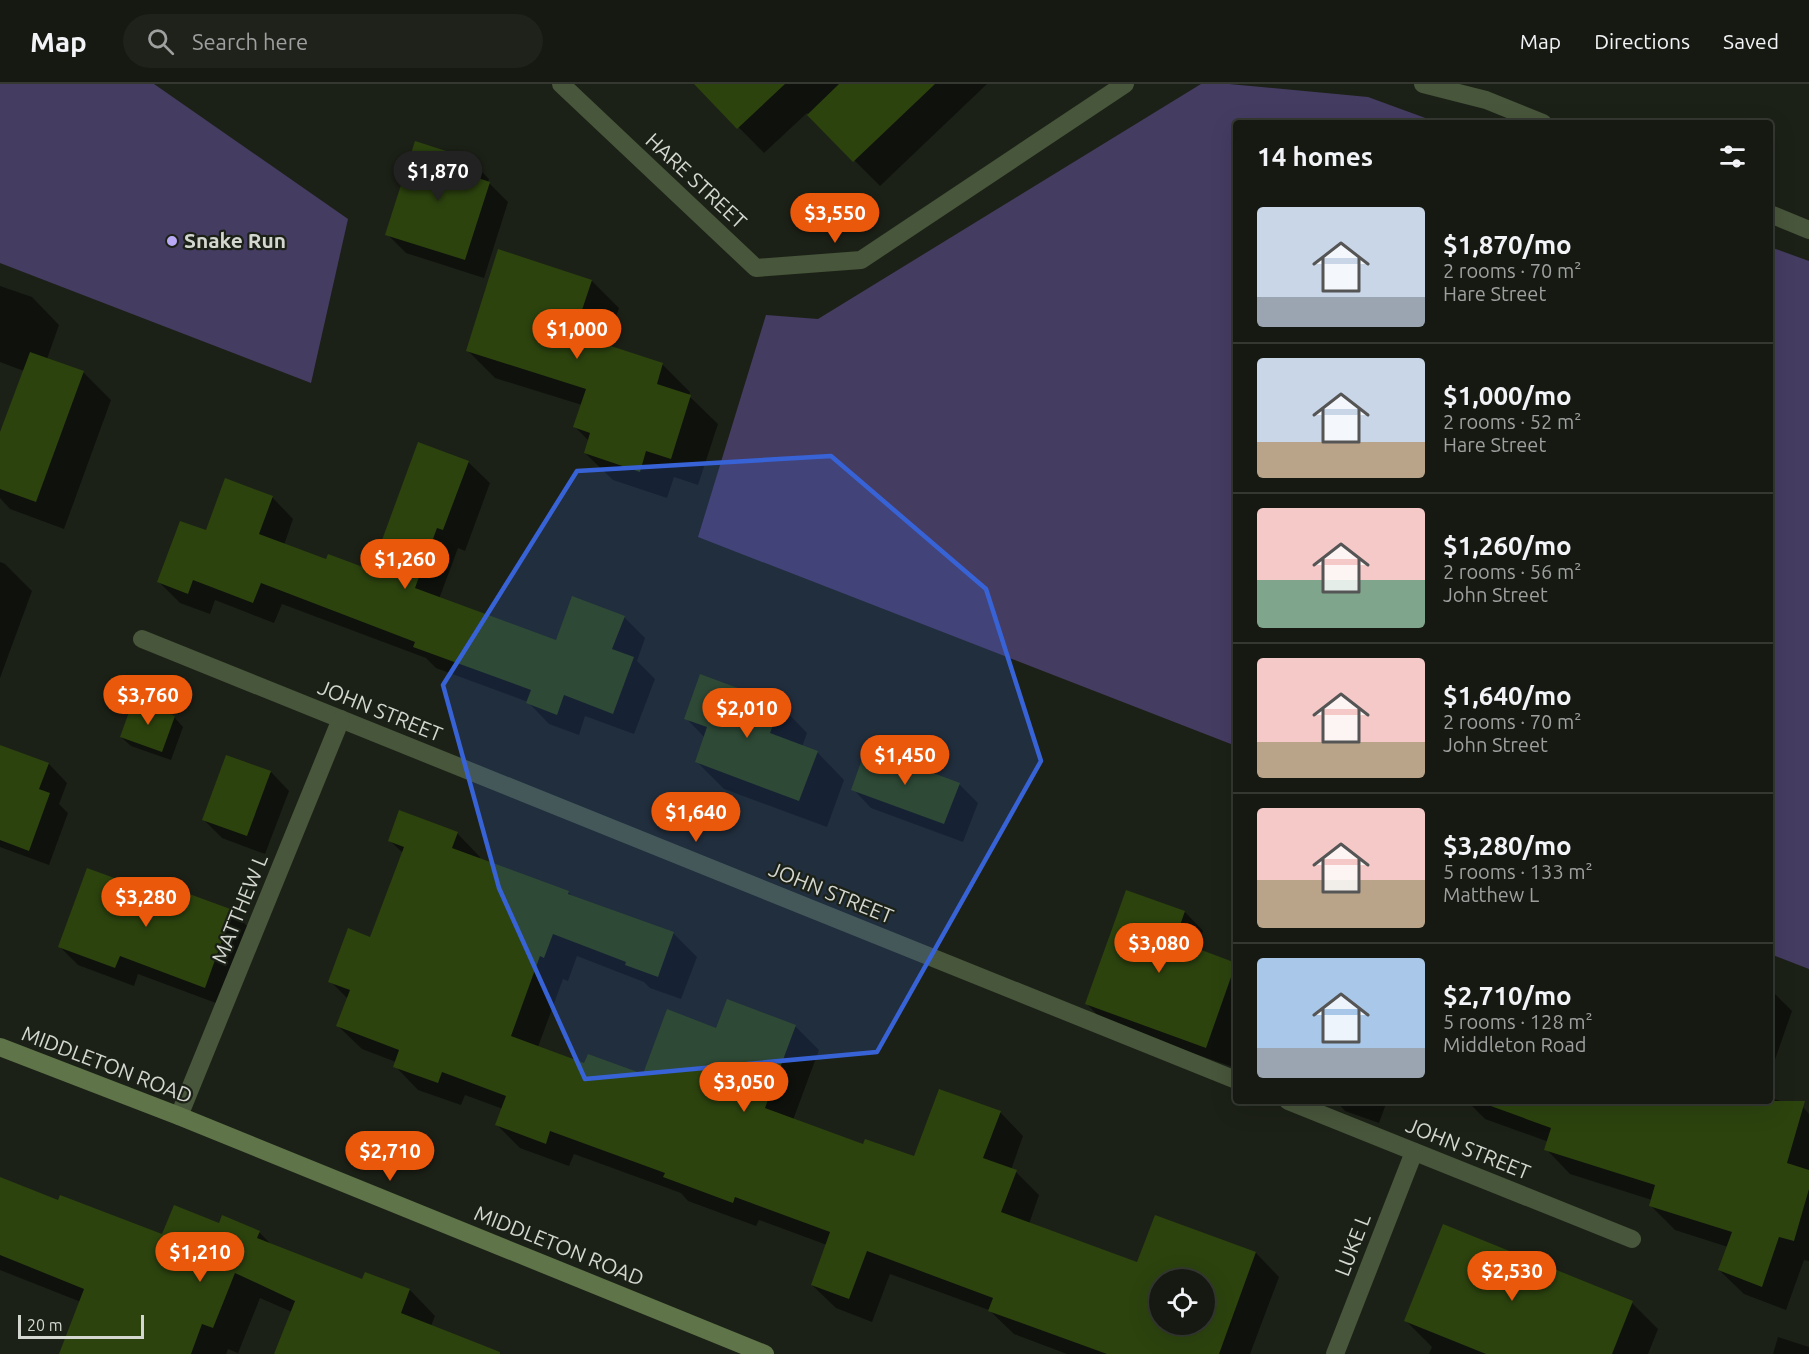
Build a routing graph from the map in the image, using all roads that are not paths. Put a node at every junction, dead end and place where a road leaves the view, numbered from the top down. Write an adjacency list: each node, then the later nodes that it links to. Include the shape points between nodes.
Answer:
1 (561, 84): 2 (street, HARE STREET, via 756,268 861,260)
2 (1125, 84)
3 (1423, 84): 4 (street, via 1486,100)
4 (1536, 120)
5 (1773, 215): 6 (street)
6 (1809, 230)
7 (142, 639): 8 (street, JOHN STREET)
8 (341, 719): 10 (street, JOHN STREET); 12 (street, MATTHEW L)
9 (0, 1047): 12 (main road, MIDDLETON ROAD)
10 (1233, 1079)
11 (1295, 1104): 13 (street, JOHN STREET)
12 (179, 1116): 15 (main road, MIDDLETON ROAD)
13 (1414, 1152): 14 (street, JOHN STREET); 16 (street, LUKE L)
14 (1632, 1239)
15 (765, 1354)
16 (1335, 1354)

